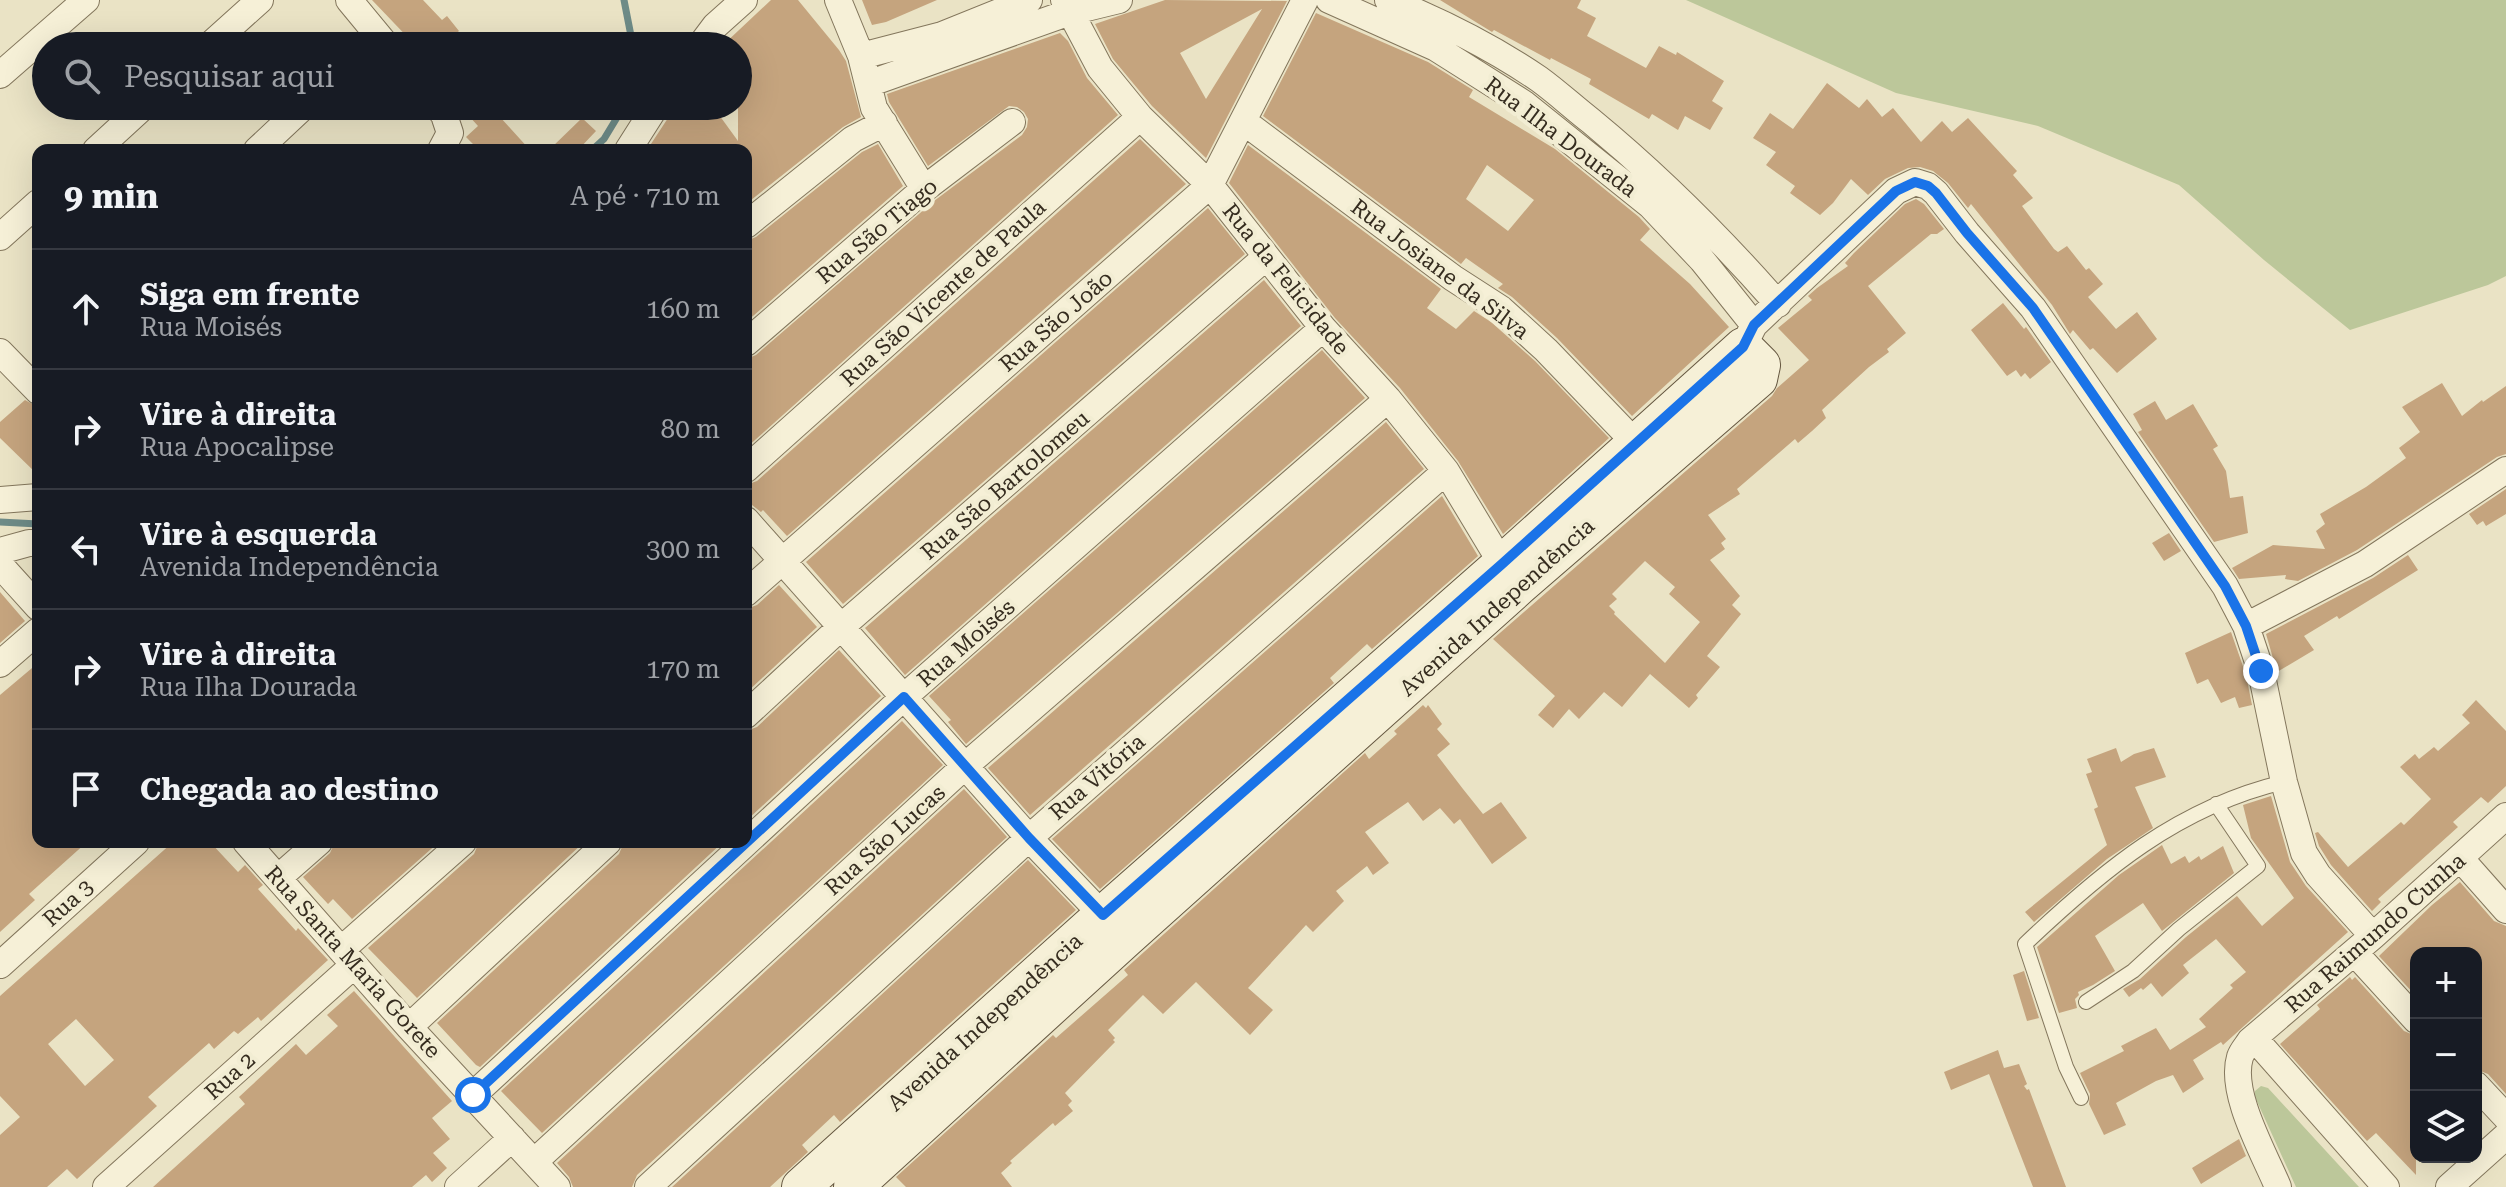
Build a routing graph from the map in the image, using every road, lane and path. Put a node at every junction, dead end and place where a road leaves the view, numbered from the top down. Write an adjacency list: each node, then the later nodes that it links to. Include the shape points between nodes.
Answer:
1 (86, 0): 12 (street)
2 (260, 0): 13 (street)
3 (349, 0): 14 (street)
4 (744, 0): 15 (street)
5 (838, 0): 17 (street)
6 (1029, 0): 17 (street, via 942,35)
7 (1119, 0): 11 (street)
8 (1305, 0): 27 (street, Rua São João)
9 (1329, 0): 21 (street, Rua Ilha Dourada, via 1436,48)
10 (1388, 0): 19 (street, Rua Ilha Dourada, via 1462,34)
11 (1067, 6): 20 (street); 22 (street, Rua da Felicidade, via 1100,68)
12 (49, 32)
13 (225, 32)
14 (371, 32)
15 (710, 32)
16 (32, 47): 18 (street)
17 (861, 56): 20 (street)
18 (0, 75)
19 (1539, 79): 21 (street); 39 (street, Rua Ilha Dourada)
20 (868, 84): 29 (street)
21 (1523, 103): 41 (street, Rua Ilha Dourada, via 1650,205)
22 (1140, 117): 34 (street, Rua da Felicidade); 50 (street, Rua São Vicente de Paula)
23 (129, 120): 30 (street)
24 (289, 120): 31 (street)
25 (444, 120): 32 (street, via 450,133)
26 (647, 120): 33 (street)
27 (1243, 121): 34 (street, Rua São João); 49 (street, Rua Josiane da Silva, via 1501,309)
28 (1012, 122): 35 (street, Rua São Tiago)
29 (884, 123): 35 (street); 37 (street, via 841,148)
30 (103, 144)
31 (263, 144)
32 (444, 144)
33 (632, 144)
34 (1210, 185): 40 (street, Rua da Felicidade); 58 (street, Rua São João)
35 (924, 189): 45 (street, Rua São Tiago)
36 (32, 208): 38 (street)
37 (752, 220)
38 (0, 237)
39 (1722, 240): 41 (street); 42 (street, Rua Ilha Dourada)
40 (1266, 257): 43 (street, Rua da Felicidade); 64 (street, Rua São Bartolomeu)
41 (1702, 260): 44 (street, Rua Ilha Dourada)
42 (1778, 304): 44 (street); 63 (street, via 1896,191 1915,182 1928,186 2033,308 2225,586)
43 (1323, 328): 48 (street, Rua da Felicidade); 67 (street, Rua Moisés)
44 (1748, 336): 49 (main road, Avenida Independência, via 1761,365 1758,379)
45 (752, 338)
46 (0, 352): 47 (street)
47 (32, 373)
48 (1388, 399): 52 (street, Rua da Felicidade); 69 (street, Rua São Lucas)
49 (1646, 454): 60 (main road, Avenida Independência)
50 (752, 464)
51 (2506, 470): 63 (street, via 2365,564)
52 (1446, 471): 60 (street, Rua da Felicidade); 74 (street, Rua Vitória)
53 (32, 497): 54 (street)
54 (0, 500)
55 (752, 527): 58 (street)
56 (32, 543): 57 (street)
57 (0, 551)
58 (783, 561): 61 (street, Rua São João); 64 (street)
59 (0, 565): 62 (street)
60 (1511, 574): 84 (main road, Avenida Independência)
61 (752, 588)
62 (32, 600)
63 (2246, 626): 70 (street)
64 (841, 627): 67 (street); 68 (street, Rua São Bartolomeu)
65 (32, 636): 66 (street)
66 (0, 664)
67 (904, 697): 69 (street); 73 (street, Rua Moisés)
68 (752, 709)
69 (965, 766): 74 (street); 99 (street, Rua São Lucas)
70 (2284, 782): 71 (lane); 85 (street, via 2304,853)
71 (2216, 804): 88 (lane, via 2258,866 2133,971); 94 (lane, via 2125,857 2025,944)
72 (2506, 816): 81 (street, Rua Raimundo Cunha)
73 (752, 837)
74 (1029, 838): 84 (street); 103 (street, Rua Vitória)
75 (129, 848): 87 (street, Rua 3)
76 (251, 848): 82 (street, Rua Santa Maria Gorete)
77 (312, 848): 82 (street)
78 (457, 848): 86 (street)
79 (602, 848): 90 (street)
80 (740, 848): 93 (street, Rua Moisés)
81 (2460, 858): 83 (street); 85 (street, Rua Raimundo Cunha)
82 (278, 878): 86 (street, Rua Santa Maria Gorete)
83 (2506, 910)
84 (1114, 926): 96 (main road, Avenida Independência)
85 (2364, 944): 89 (street); 91 (street, Rua Raimundo Cunha)
86 (347, 957): 90 (street, Rua Santa Maria Gorete); 100 (street, Rua 2)
87 (0, 965)
88 (2086, 1002)
89 (2415, 1019)
90 (409, 1027): 93 (street, Rua Santa Maria Gorete)
91 (2249, 1044): 106 (street, via 2239,1066 2241,1099); 107 (street)
92 (2482, 1091): 95 (street)
93 (473, 1095): 98 (street, Rua Santa Maria Gorete)
94 (2081, 1098)
95 (2506, 1117)
96 (894, 1128): 104 (main road, Avenida Independência); 105 (main road, Avenida Independência)
97 (2506, 1136): 108 (street)
98 (512, 1138): 99 (street, Rua Santa Maria Gorete); 101 (street)
99 (534, 1162): 102 (street, Rua Santa Maria Gorete)
100 (106, 1187)
101 (458, 1187)
102 (557, 1187)
103 (648, 1187)
104 (801, 1187)
105 (853, 1187)
106 (2278, 1187)
107 (2386, 1187)
108 (2449, 1187)

